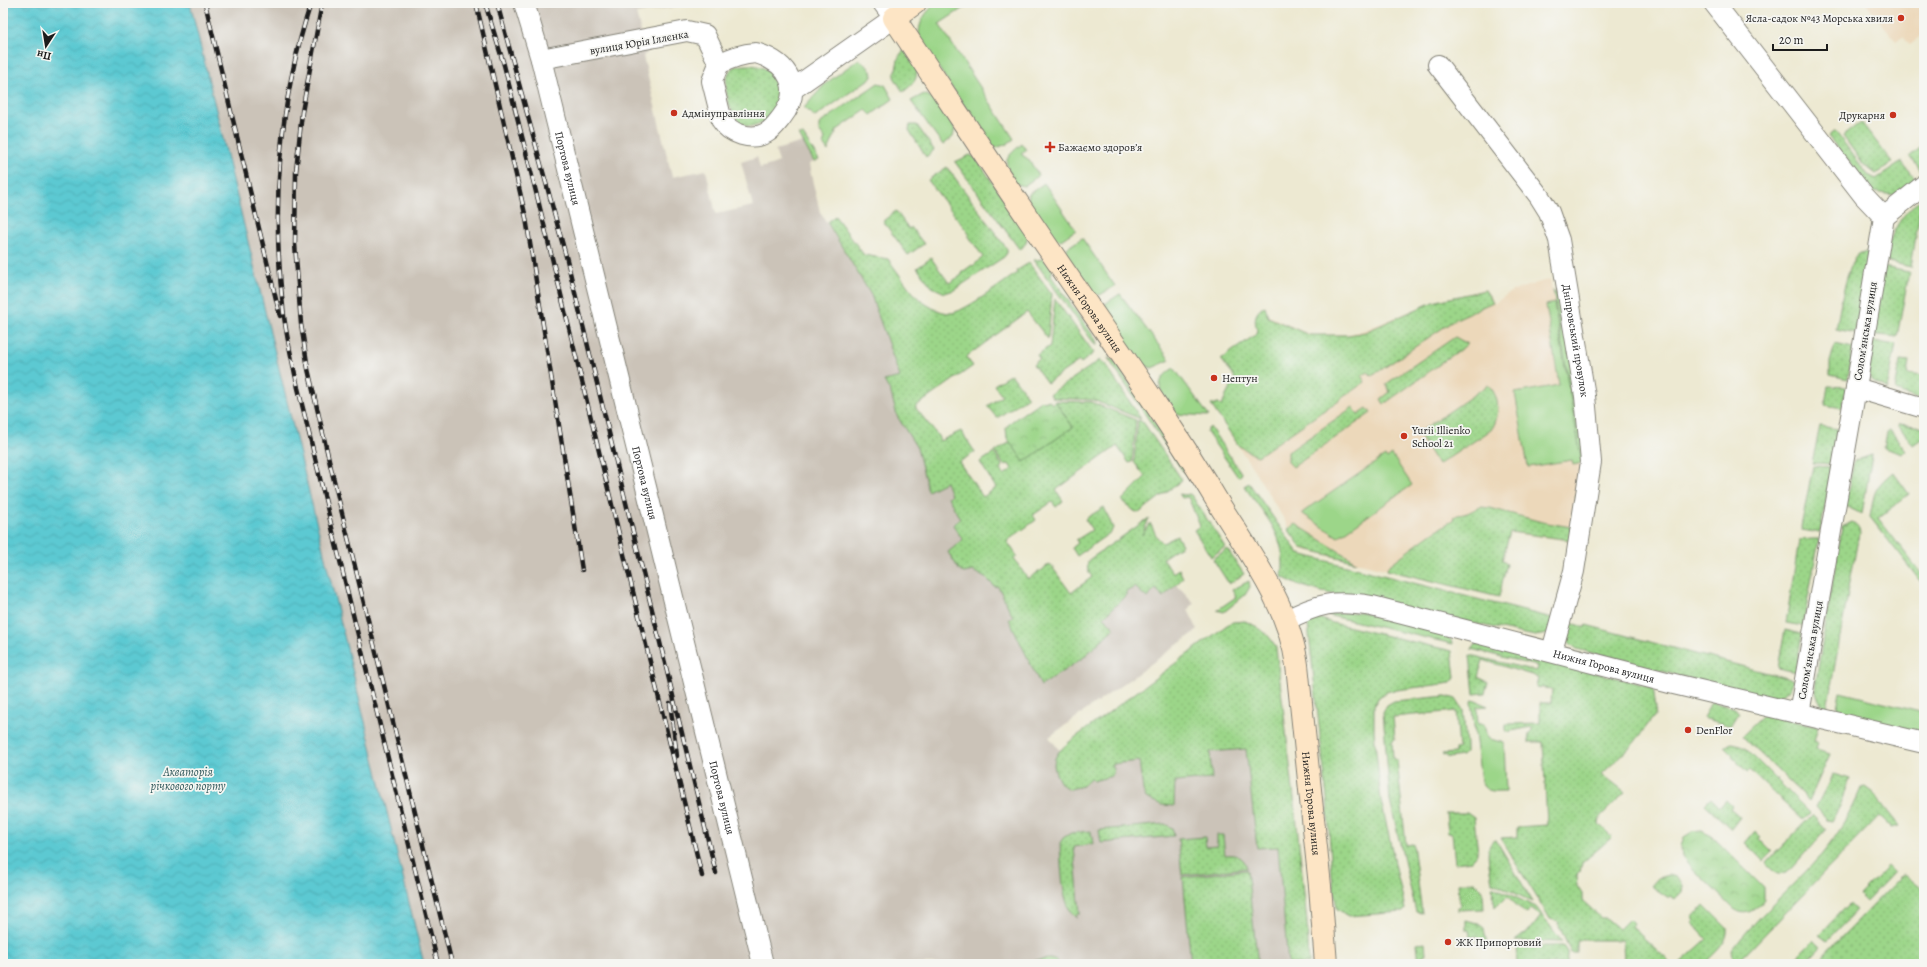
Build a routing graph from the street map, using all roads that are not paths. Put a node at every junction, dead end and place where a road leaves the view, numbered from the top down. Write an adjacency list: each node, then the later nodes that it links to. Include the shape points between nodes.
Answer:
1 (524, 3): 5 (street, Портова вулиця)
2 (916, 3): 4 (street)
3 (1714, 3): 10 (street, via 1864,196)
4 (889, 11): 8 (street); 13 (street, Нижня Горова вулиця, via 1202,474 1261,572)
5 (541, 59): 6 (street, вулиця Юрія Іллєнка, via 688,31 705,35); 17 (street, Портова вулиця)
6 (719, 64): 8 (street, via 744,54 756,53 769,57 788,75); 8 (street, via 712,81 726,127 737,134 765,134 785,114 791,102)
7 (1438, 65): 14 (street, Дніпровський провулок, via 1539,196 1549,212 1559,240 1585,396 1591,462 1574,571)
8 (793, 89)
9 (1924, 185): 10 (street)
10 (1884, 217): 11 (street, Соломʼянська вулиця)
11 (1856, 388): 12 (street); 15 (street, Соломʼянська вулиця)
12 (1924, 408)
13 (1285, 621): 14 (street, Нижня Горова вулиця, via 1313,607 1339,603 1356,604); 18 (street, Нижня Горова вулиця, via 1296,654)
14 (1552, 651): 15 (street, Нижня Горова вулиця)
15 (1799, 714): 16 (street, Нижня Горова вулиця)
16 (1924, 743)
17 (763, 964)
18 (1326, 964)

